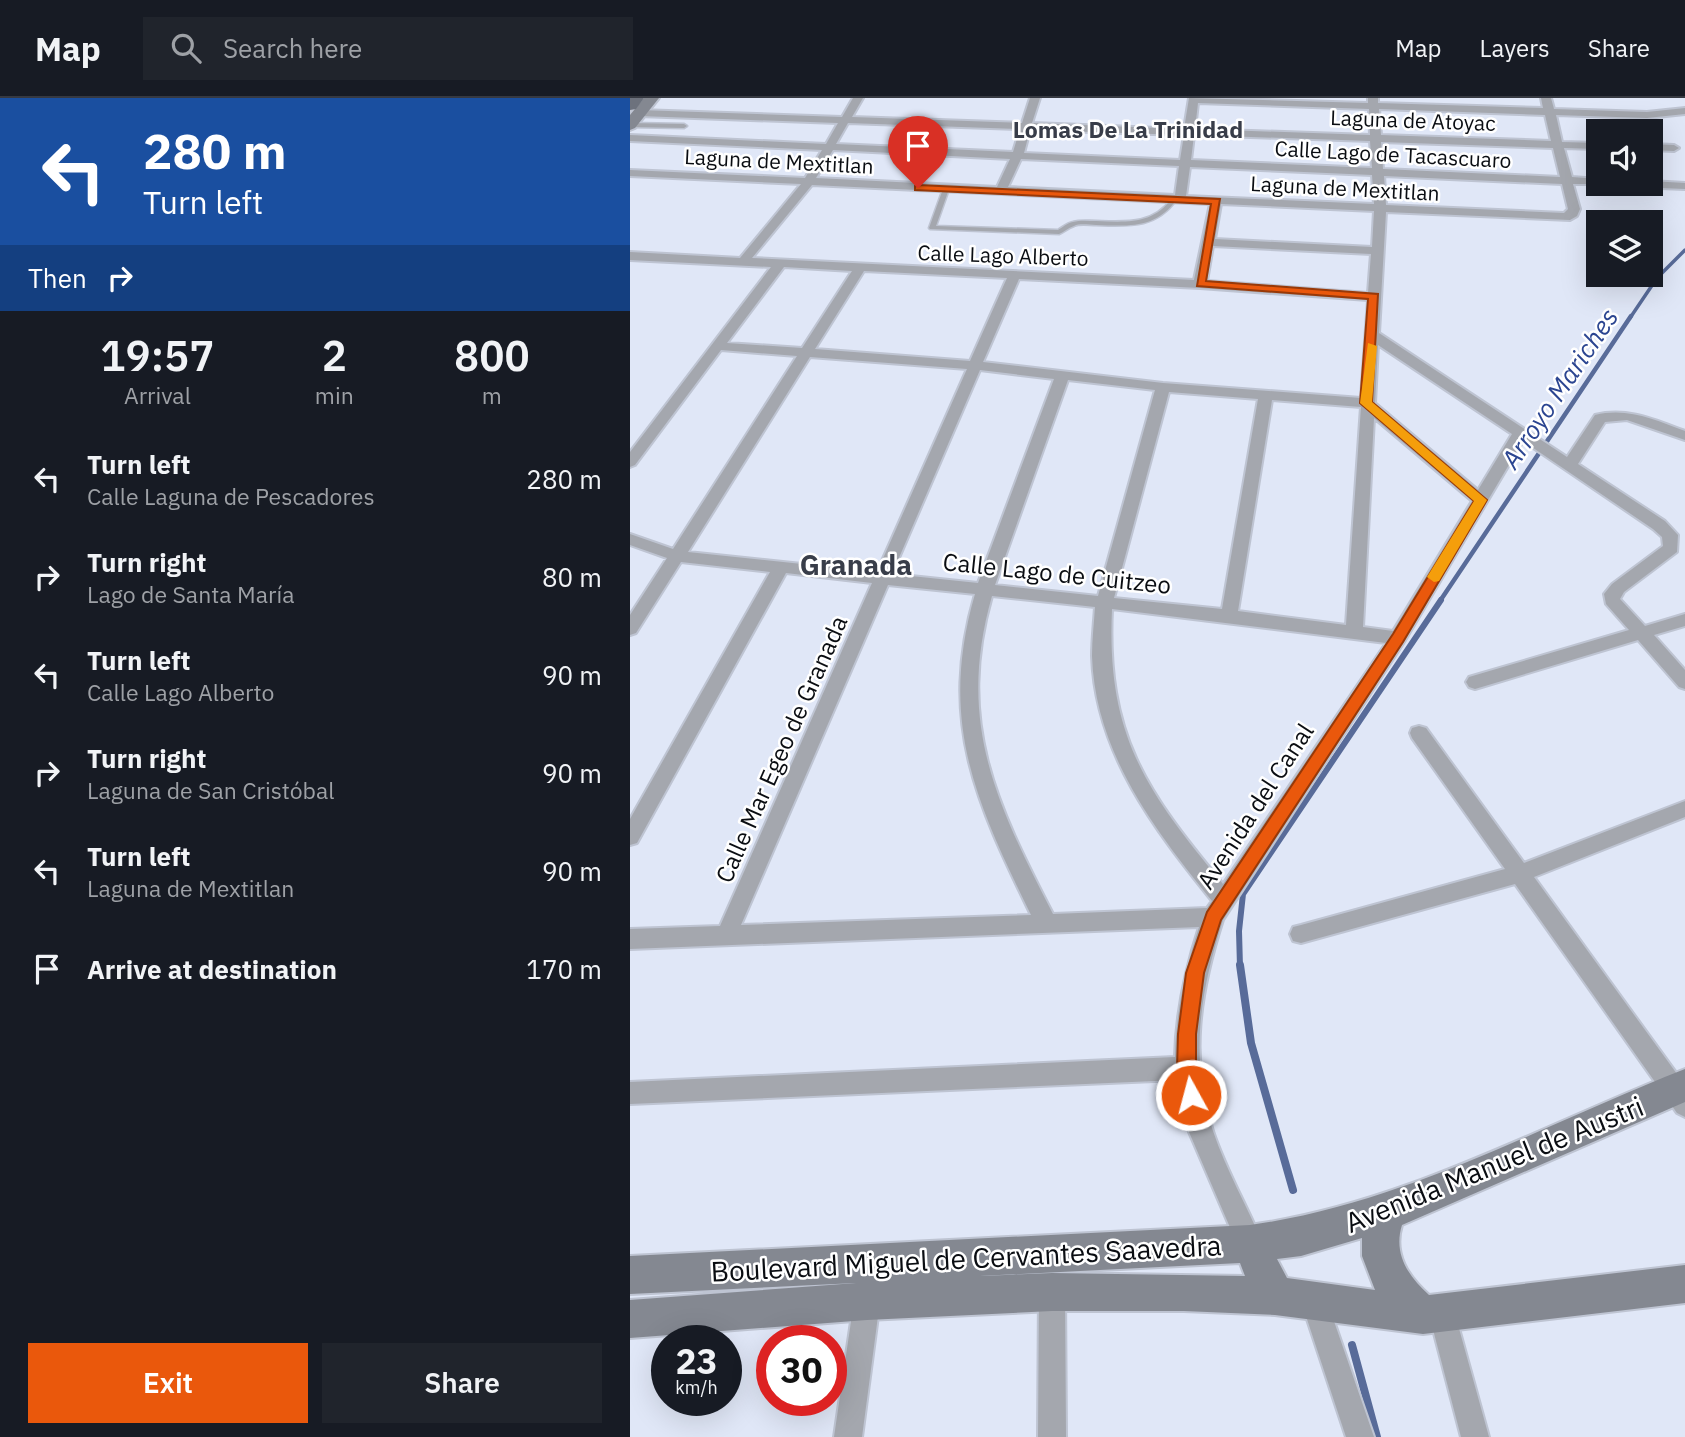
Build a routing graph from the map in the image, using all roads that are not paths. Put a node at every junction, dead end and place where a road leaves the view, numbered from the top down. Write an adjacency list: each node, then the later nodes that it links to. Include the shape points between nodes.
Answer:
1 (652, 98): 9 (main road)
2 (858, 98): 11 (street)
3 (1035, 98): 13 (street)
4 (1546, 98): 8 (street)
5 (1656, 98): 10 (street)
6 (1194, 99): 7 (street); 15 (street)
7 (1373, 102): 8 (street); 17 (street)
8 (1550, 112): 10 (street); 18 (street)
9 (633, 113): 11 (street, Laguna de Atoyac); 14 (lane)
10 (1680, 113): 12 (street)
11 (846, 120): 13 (street, Laguna de Atoyac); 20 (street)
12 (1685, 123)
13 (1027, 125): 15 (street, Laguna de Atoyac); 23 (street)
14 (684, 126)
15 (1190, 131): 17 (street, Laguna de Atoyac); 24 (street)
16 (630, 138): 20 (street, Calle Lago de Tacascuaro)
17 (1376, 139): 18 (street, Laguna de Atoyac); 25 (street)
18 (1558, 144): 19 (street, Laguna de Atoyac); 27 (street)
19 (1586, 145)
20 (830, 148): 23 (street, Calle Lago de Tacascuaro); 29 (street)
21 (1663, 148): 22 (street)
22 (1674, 148)
23 (1017, 156): 24 (street, Calle Lago de Tacascuaro); 33 (street)
24 (1185, 163): 25 (street, Calle Lago de Tacascuaro); 34 (street)
25 (1379, 172): 27 (street, Calle Lago de Tacascuaro); 36 (street)
26 (630, 173): 29 (street, Laguna de Mextitlan)
27 (1567, 181): 28 (street, Calle Lago de Tacascuaro); 36 (street, Laguna de Mextitlan, via 1573,214 1556,217)
28 (1586, 182)
29 (808, 183): 32 (street, Laguna de Mextitlan); 40 (street)
30 (1663, 185): 31 (street)
31 (1685, 186)
32 (946, 189): 33 (street, Laguna de Mextitlan); 34 (lane, via 932,228 1059,232 1074,223 1133,223 1152,218)
33 (1001, 191): 34 (street, Laguna de Mextitlan)
34 (1177, 199): 35 (street, Laguna de Mextitlan)
35 (1216, 201): 36 (street, Laguna de Mextitlan); 37 (street)
36 (1380, 209): 38 (street)
37 (1209, 242): 38 (street); 44 (street)
38 (1377, 251): 45 (street)
39 (630, 256): 40 (street, Calle Lago Alberto)
40 (742, 263): 41 (street, Calle Lago Alberto)
41 (779, 265): 42 (street, Calle Lago Alberto); 47 (street)
42 (859, 269): 43 (street, Calle Lago Alberto); 48 (street)
43 (1015, 274): 44 (street, Calle Lago Alberto); 49 (street, Calle Mar Egeo de Granada)
44 (1200, 284): 45 (street, Calle Lago Alberto)
45 (1374, 297): 46 (street)
46 (1373, 335): 53 (street); 55 (street)
47 (717, 346): 48 (street); 57 (street)
48 (809, 351): 49 (street); 60 (street)
49 (974, 365): 50 (street); 62 (street, Calle Mar Egeo de Granada)
50 (1062, 377): 51 (street); 63 (street)
51 (1163, 387): 52 (street); 64 (street)
52 (1266, 394): 53 (street); 65 (street)
53 (1366, 403): 58 (street); 68 (street)
54 (1685, 436): 56 (street, via 1628,416 1600,418)
55 (1529, 438): 56 (street); 58 (street, Avenida del Canal)
56 (1563, 461): 69 (street, via 1670,535 1671,548 1612,594 1616,606)
57 (630, 462)
58 (1481, 500): 70 (street, Avenida del Canal)
59 (630, 539): 60 (street, Calle Lago de Cuitzeo)
60 (677, 556): 61 (street, Calle Lago de Cuitzeo); 67 (street)
61 (782, 566): 62 (street, Calle Lago de Cuitzeo); 75 (street)
62 (882, 578): 63 (street, Calle Lago de Cuitzeo); 80 (street, Calle Mar Egeo de Granada)
63 (983, 590): 64 (street, Calle Lago de Cuitzeo); 78 (street, via 968,665 970,719 983,782)
64 (1104, 604): 65 (street, Calle Lago de Cuitzeo); 77 (street, via 1101,655 1117,738 1136,780)
65 (1229, 617): 68 (street, Calle Lago de Cuitzeo)
66 (1685, 620): 69 (street)
67 (630, 629)
68 (1354, 632): 70 (street, Calle Lago de Cuitzeo)
69 (1641, 634): 71 (street); 72 (street)
70 (1398, 638): 77 (street, Avenida del Canal)
71 (1475, 682)
72 (1685, 682)
73 (1419, 733): 76 (street)
74 (1685, 809): 76 (street)
75 (630, 837)
76 (1518, 874): 79 (street); 84 (street)
77 (1218, 909): 78 (street); 82 (street, Avenida del Canal, via 1195,973)
78 (1047, 923): 80 (street)
79 (1301, 934)
80 (726, 936): 81 (street)
81 (630, 939)
82 (1187, 1068): 83 (street); 87 (street, Avenida del Canal, via 1200,1132)
83 (630, 1093)
84 (1681, 1093): 85 (main road, Avenida Manuel de Austri)
85 (1389, 1212): 86 (main road, Avenida Manuel de Austri); 94 (main road, via 1379,1234 1385,1274 1404,1300)
86 (1301, 1237): 87 (main road, Boulevard Miguel de Cervantes Saavedra)
87 (1250, 1244): 88 (main road, Boulevard Miguel de Cervantes Saavedra); 91 (main road)
88 (630, 1275)
89 (1685, 1284): 94 (main road, Boulevard Miguel de Cervantes Saavedra)
90 (1052, 1292): 91 (main road, Boulevard Miguel de Cervantes Saavedra); 92 (main road, Boulevard Miguel de Cervantes Saavedra); 97 (street)
91 (1276, 1296): 93 (main road, Boulevard Miguel de Cervantes Saavedra)
92 (867, 1301): 95 (main road, Boulevard Miguel de Cervantes Saavedra); 96 (street)
93 (1314, 1301): 94 (main road, Boulevard Miguel de Cervantes Saavedra); 98 (street)
94 (1432, 1315): 99 (street)
95 (630, 1319)
96 (848, 1437)
97 (1052, 1437)
98 (1360, 1437)
99 (1475, 1437)

